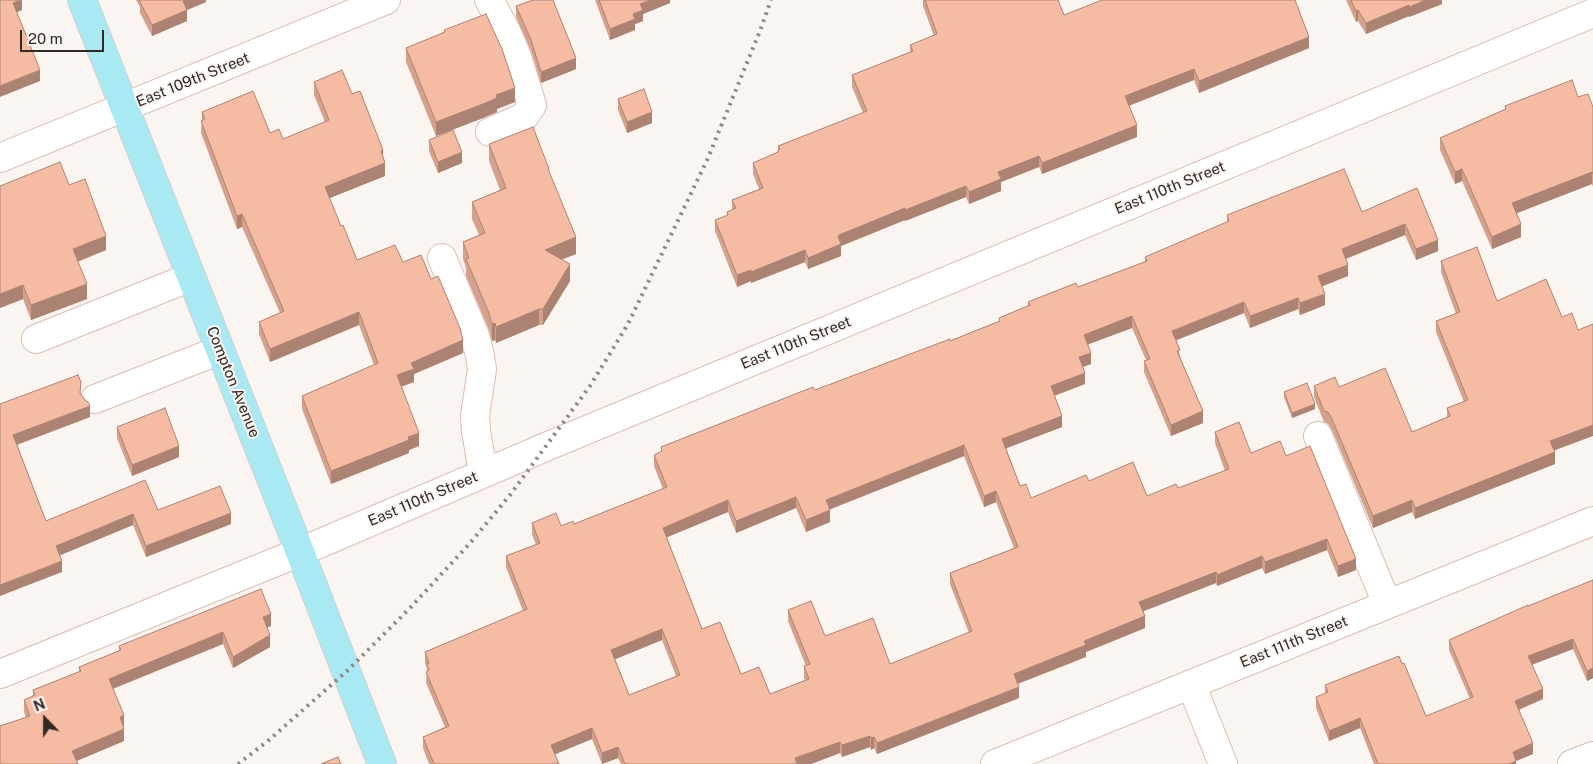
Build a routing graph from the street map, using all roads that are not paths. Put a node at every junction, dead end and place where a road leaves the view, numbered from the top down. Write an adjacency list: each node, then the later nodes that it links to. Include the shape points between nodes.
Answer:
1 (82, 0): 5 (main road, Compton Avenue)
2 (386, 0): 5 (street, East 109th Street)
3 (489, 0): 6 (street, via 515,53 532,105 524,117)
4 (1593, 13): 14 (street, East 110th Street)
5 (124, 108): 7 (street, East 109th Street); 9 (main road, Compton Avenue)
6 (490, 132)
7 (0, 158)
8 (442, 258): 14 (street, via 475,336 480,356 482,369 476,431)
9 (191, 277): 10 (street); 11 (main road, Compton Avenue)
10 (36, 339)
11 (220, 350): 12 (street); 16 (main road, Compton Avenue)
12 (95, 399)
13 (1318, 436): 17 (street)
14 (483, 473): 16 (street, East 110th Street)
15 (1593, 521): 17 (street, East 111th Street)
16 (300, 552): 18 (street, East 110th Street); 22 (main road, Compton Avenue)
17 (1387, 604): 19 (street, East 111th Street)
18 (0, 674)
19 (1191, 684): 21 (street, East 111th Street); 24 (street)
20 (1593, 756): 25 (street)
21 (1034, 757): 23 (street, East 111th Street)
22 (382, 764)
23 (995, 764)
24 (1223, 764)
25 (1572, 764)

